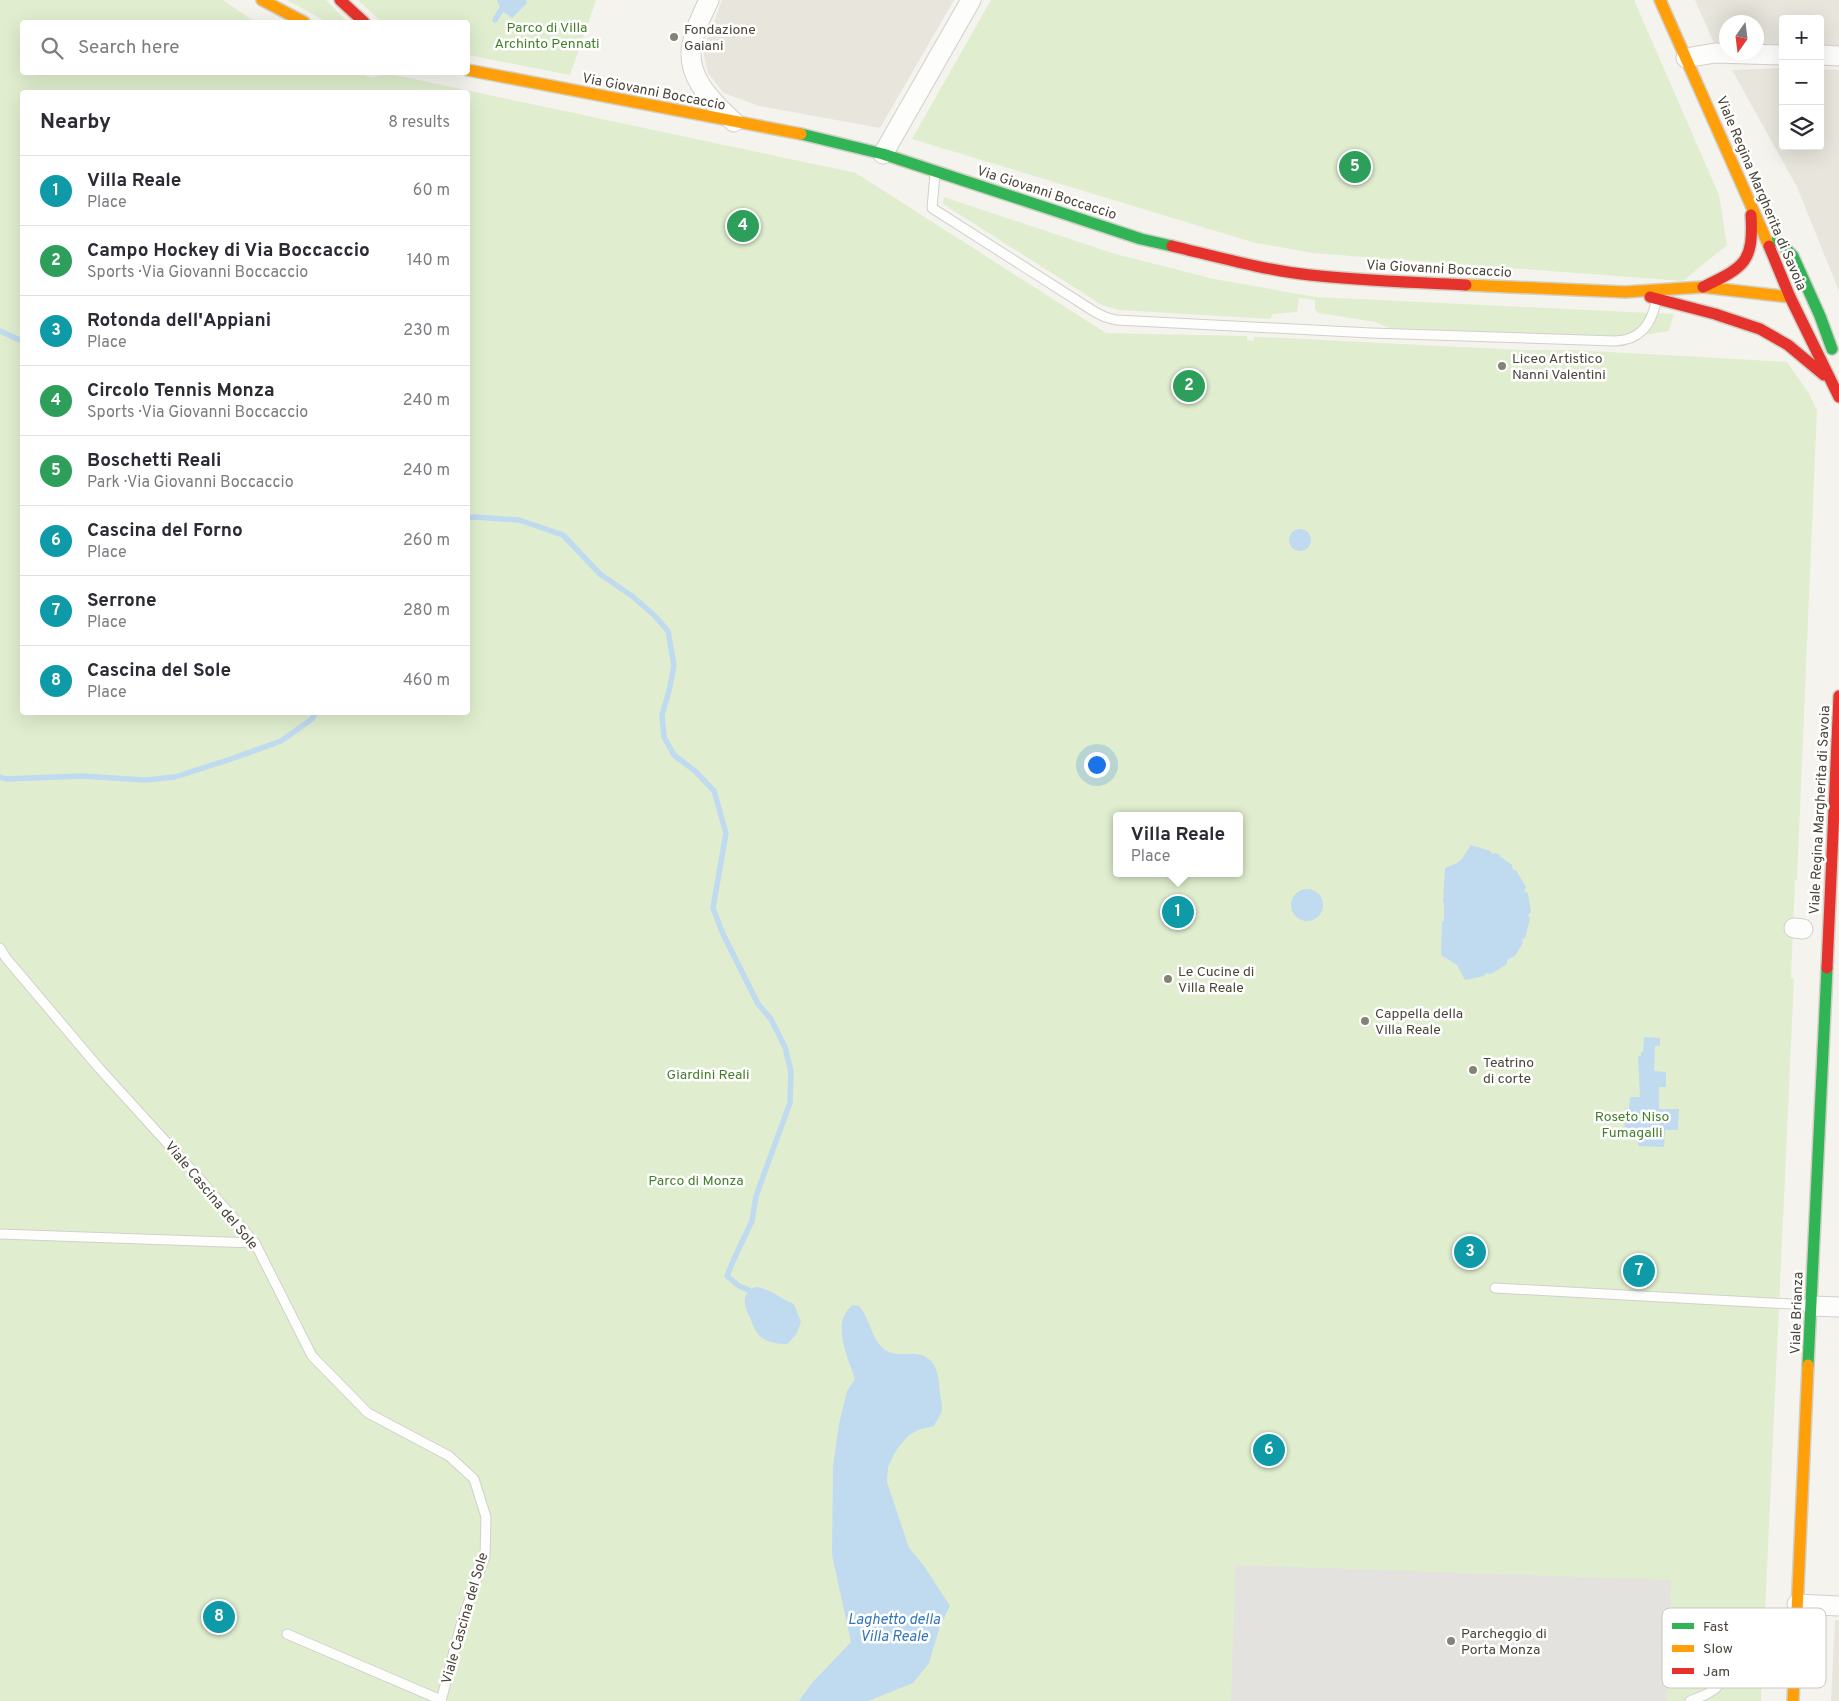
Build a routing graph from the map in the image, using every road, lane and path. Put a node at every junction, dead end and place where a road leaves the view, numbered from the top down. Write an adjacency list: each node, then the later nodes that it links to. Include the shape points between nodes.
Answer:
1 (262, 0): 6 (main road)
2 (340, 0): 7 (main road)
3 (709, 0): 13 (street, via 692,41 690,56 700,85 713,103)
4 (971, 0): 14 (street)
5 (1660, 0): 11 (main road, Viale Regina Margherita di Savoia)
6 (300, 20)
7 (362, 20)
8 (1779, 55): 11 (street, via 1715,54)
9 (1824, 56): 10 (street)
10 (1839, 56)
11 (1686, 58): 16 (main road, Viale Regina Margherita di Savoia)
12 (470, 70): 13 (main road, Via Giovanni Boccaccio)
13 (734, 122): 14 (main road, Via Giovanni Boccaccio)
14 (883, 154): 15 (main road, Via Giovanni Boccaccio)
15 (936, 171): 19 (main road, Via Giovanni Boccaccio, via 1141,239 1308,275); 21 (lane, via 932,208 1095,312 1116,320 1626,341 1645,329)
16 (1749, 199): 17 (main road, Viale Regina Margherita di Savoia); 18 (main road, Via Giovanni Boccaccio, via 1753,231 1751,254 1740,269)
17 (1760, 224): 20 (main road, Viale Regina Margherita di Savoia); 25 (main road, via 1793,256 1820,316 1836,363)
18 (1703, 286): 19 (main road, Via Giovanni Boccaccio); 20 (main road, Via Giovanni Boccaccio)
19 (1625, 292): 21 (main road, Via Giovanni Boccaccio)
20 (1790, 297): 22 (main road); 26 (main road, Viale Regina Margherita di Savoia)
21 (1656, 299): 24 (main road, Via Giovanni Boccaccio)
22 (1762, 304)
23 (1734, 310): 24 (main road)
24 (1715, 314): 26 (main road, Via Giovanni Boccaccio, via 1760,329 1788,345 1824,376)
25 (1839, 385)
26 (1839, 398)
27 (1839, 696): 28 (main road, Viale Regina Margherita di Savoia)
28 (1836, 863): 29 (main road, Viale Regina Margherita di Savoia)
29 (1834, 924): 30 (main road); 33 (main road, Viale Brianza)
30 (1839, 932)
31 (0, 948): 35 (lane, Viale Cascina del Sole, via 99,1068)
32 (1839, 986): 33 (main road)
33 (1826, 996): 37 (main road, Viale Brianza)
34 (0, 1234): 35 (lane)
35 (255, 1243): 45 (lane, Viale Cascina del Sole, via 312,1356 368,1413 449,1456 474,1478 486,1517 485,1556 462,1621)
36 (1495, 1288): 37 (lane)
37 (1812, 1306): 38 (street); 39 (main road, Viale Brianza)
38 (1839, 1307)
39 (1797, 1604): 40 (street); 41 (main road, Viale Brianza)
40 (1839, 1606)
41 (1797, 1608)
42 (287, 1634): 45 (lane)
43 (1716, 1688): 46 (lane)
44 (1793, 1688): 47 (main road, Viale Brianza)
45 (441, 1700)
46 (1690, 1701)
47 (1793, 1701)

